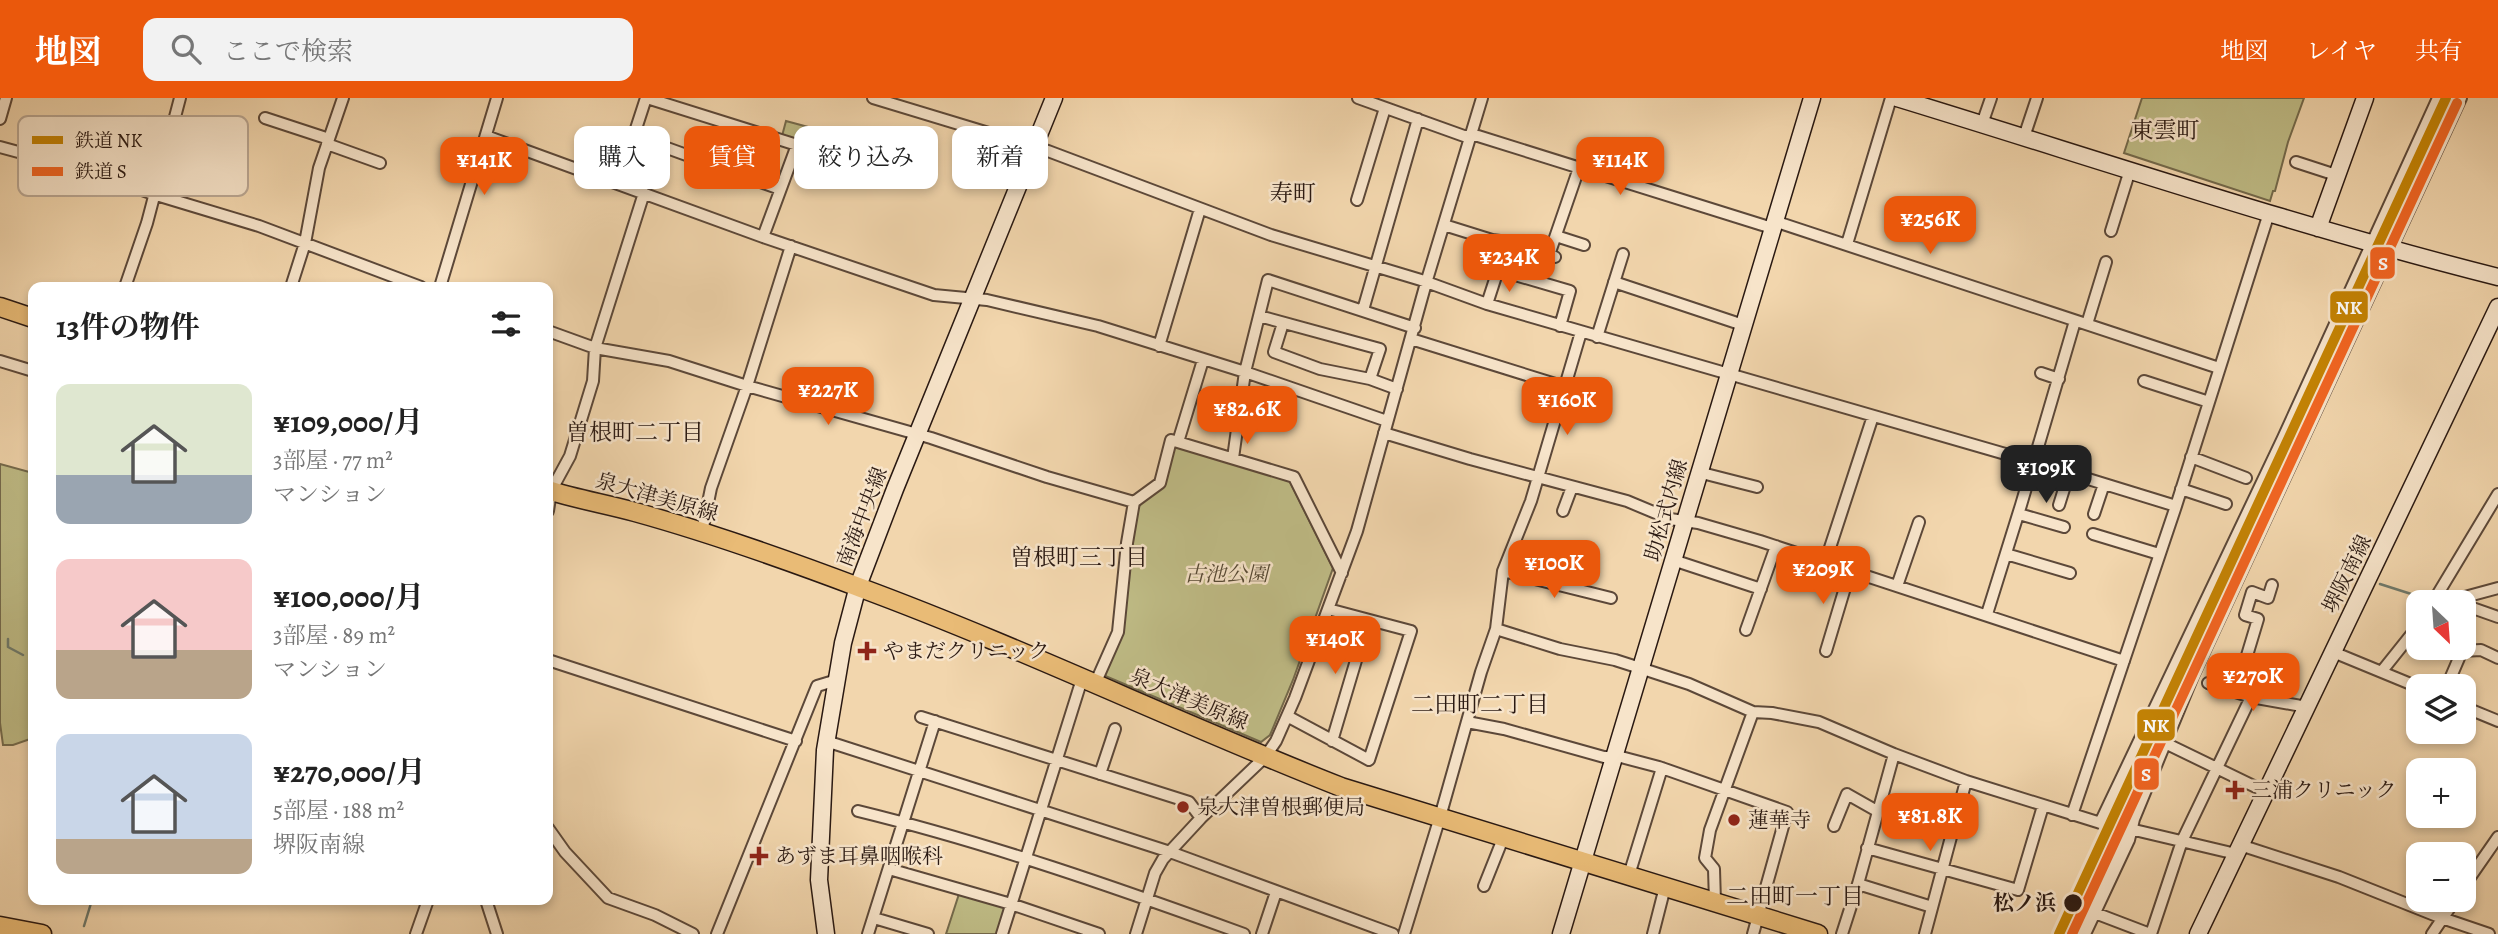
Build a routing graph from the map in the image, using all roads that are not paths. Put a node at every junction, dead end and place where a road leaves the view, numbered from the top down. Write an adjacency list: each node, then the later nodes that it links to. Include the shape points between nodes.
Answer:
1 (6, 98): 21 (street)
2 (180, 98): 19 (street)
3 (343, 98): 32 (street)
4 (497, 98): 28 (street)
5 (647, 98): 24 (street); 25 (street)
6 (873, 98): 26 (street)
7 (1054, 98): 27 (street, 南海中央線)
8 (1358, 98): 18 (street)
9 (1482, 98): 29 (street)
10 (1812, 98): 51 (street, 助松式内線)
11 (1891, 98): 59 (street)
12 (1897, 98): 23 (street)
13 (1991, 98): 23 (street)
14 (2037, 98): 30 (street)
15 (2365, 98): 41 (street)
16 (2438, 98): 58 (street)
17 (2461, 98): 62 (street)
18 (1385, 108): 22 (street); 48 (street)
19 (175, 116)
20 (265, 118): 32 (street, via 289,121)
21 (0, 119)
22 (1419, 119): 29 (street); 65 (street)
23 (1982, 124): 30 (street)
24 (637, 126)
25 (736, 126)
26 (963, 126)
27 (1043, 126)
28 (486, 135): 38 (street); 70 (street)
29 (1470, 136): 39 (street); 52 (street)
30 (2024, 137): 40 (street)
31 (780, 140): 43 (street, via 797,145)
32 (328, 142): 37 (street); 57 (street)
33 (0, 147): 34 (street)
34 (18, 152)
35 (1048, 153): 49 (street)
36 (2296, 162): 41 (street)
37 (380, 163)
38 (574, 168)
39 (1579, 168): 51 (street); 55 (street)
40 (2130, 170): 50 (street); 54 (street)
41 (2336, 175): 53 (street)
42 (632, 189): 45 (street)
43 (780, 189): 56 (street)
44 (1018, 189): 73 (street, 南海中央線)
45 (644, 193): 56 (street); 90 (street)
46 (153, 196): 67 (street)
47 (160, 196): 57 (street)
48 (1357, 200)
49 (1200, 209): 65 (street); 89 (street)
50 (2269, 213): 53 (street); 93 (street)
51 (1773, 224): 59 (street); 83 (street, 助松式内線)
52 (1444, 225): 55 (street, via 1552,256); 72 (street)
53 (2318, 228): 58 (street)
54 (2111, 231)
55 (1556, 236): 60 (street)
56 (763, 237): 61 (street)
57 (305, 243): 68 (street); 69 (street)
58 (2370, 243): 62 (street); 168 (street)
59 (1846, 244): 80 (street)
60 (1584, 245)
61 (791, 246): 73 (street, via 934,295); 101 (street)
62 (2390, 250): 66 (street); 170 (street)
63 (1623, 254): 71 (street)
64 (2106, 262): 82 (street)
65 (1376, 266): 72 (street); 77 (street)
66 (2498, 276)
67 (127, 282)
68 (293, 282)
69 (408, 282)
70 (442, 282)
71 (1614, 282): 83 (street); 88 (street)
72 (1426, 283): 74 (street); 87 (street)
73 (975, 298): 89 (street, via 1098,326); 108 (street, 南海中央線)
74 (1487, 304): 84 (street); 84 (street, via 1498,270 1570,291)
75 (0, 307): 78 (main road)
76 (2498, 307): 163 (street, 堺阪南線)
77 (1363, 310): 79 (street, via 1268,280); 87 (street)
78 (28, 316)
79 (1259, 316): 81 (street); 95 (street)
80 (2075, 321): 82 (street); 99 (street)
81 (1283, 323): 98 (street, via 1274,352 1320,369); 98 (street, via 1380,349)
82 (2087, 324): 93 (street)
83 (1742, 325): 97 (street, 助松式内線)
84 (1560, 326): 85 (street)
85 (1581, 332): 88 (street); 102 (street)
86 (553, 333): 90 (street)
87 (1413, 333): 102 (street); 103 (street)
88 (1597, 337): 97 (street)
89 (1159, 346): 92 (street)
90 (595, 348): 101 (street, via 669,361); 117 (street, via 593,382 569,456)
91 (6, 360): 94 (street)
92 (1203, 360): 95 (street); 109 (street)
93 (2219, 368): 104 (street)
94 (28, 369)
95 (1245, 372): 106 (street); 111 (street)
96 (2041, 373): 99 (street)
97 (1728, 375): 105 (street); 113 (street, 助松式内線)
98 (1370, 379): 103 (street)
99 (2059, 379): 112 (street)
100 (2144, 381): 104 (street)
101 (747, 386): 108 (street); 134 (street)
102 (1565, 387): 115 (street)
103 (1396, 389): 106 (street)
104 (2208, 402): 110 (street)
105 (1873, 416): 112 (street); 140 (street)
106 (1387, 421): 107 (street)
107 (1384, 433): 115 (street); 143 (street)
108 (917, 435): 124 (street); 146 (street, 南海中央線)
109 (1178, 442): 111 (street); 124 (street, via 1171,440 1160,483)
110 (2191, 457): 116 (street); 121 (street)
111 (1233, 458): 143 (street, via 1294,477)
112 (2033, 462): 114 (street); 129 (street)
113 (1698, 472): 120 (street); 131 (street, 助松式内線)
114 (2069, 473): 118 (street); 126 (street)
115 (1538, 478): 119 (street); 141 (street)
116 (2246, 478)
117 (553, 484)
118 (2104, 484): 127 (street); 130 (street)
119 (1572, 487): 128 (street); 131 (street)
120 (1757, 487)
121 (2181, 489): 125 (street); 127 (street)
122 (553, 492): 134 (main road, 泉大津美原線)
123 (2498, 494): 150 (street)
124 (1134, 502): 172 (street, via 1118,632)
125 (2226, 504)
126 (2059, 505)
127 (2176, 506): 138 (street)
128 (1563, 511)
129 (2019, 513): 133 (street); 137 (street)
130 (2094, 514)
131 (1684, 520): 136 (street); 139 (street, 助松式内線)
132 (1919, 522): 147 (street)
133 (2064, 527)
134 (702, 532): 146 (main road, 泉大津美原線)
135 (2093, 534): 138 (street)
136 (1776, 546): 140 (street); 149 (street)
137 (2006, 554): 144 (street); 155 (street)
138 (2159, 554): 165 (street)
139 (1673, 560): 149 (street); 167 (street, 助松式内線)
140 (1825, 563): 142 (street)
141 (1503, 571): 152 (street); 158 (street)
142 (1850, 571): 147 (street); 162 (street)
143 (1342, 573): 153 (street)
144 (2070, 573)
145 (2272, 585): 175 (street, via 2268,598 2252,592 2245,615 2258,619)
146 (859, 586): 171 (street, 南海中央線); 172 (main road, 泉大津美原線)
147 (1897, 586): 155 (street)
148 (2498, 588): 151 (street)
149 (1761, 589): 159 (street)
150 (2440, 590)
151 (2476, 594)
152 (1611, 598)
153 (1328, 609): 157 (street); 180 (street)
154 (2476, 610): 156 (street)
155 (1987, 614): 165 (street)
156 (2498, 617)
157 (1368, 620): 188 (street); 188 (street, via 1410,631 1369,760)
158 (1496, 629): 167 (street); 184 (street)
159 (1746, 630)
160 (2406, 643): 169 (street)
161 (2476, 650): 164 (street)
162 (1826, 651)
163 (2333, 652): 169 (street); 177 (street, 堺阪南線)
164 (2498, 658)
165 (2124, 661): 205 (street)
166 (553, 662): 186 (street)
167 (1640, 668): 178 (street); 191 (street, 助松式内線)
168 (2172, 670): 170 (street); 205 (street, via 2104,824)
169 (2382, 671): 173 (street)
170 (2192, 679): 189 (street)
171 (836, 680): 186 (street, via 817,686); 187 (street, 南海中央線)
172 (1088, 681): 192 (main road, 泉大津美原線); 193 (street)
173 (2406, 682)
174 (2208, 683): 175 (street)
175 (2236, 692): 176 (street)
176 (2251, 697): 177 (street); 194 (street)
177 (2307, 707): 200 (street, 堺阪南線)
178 (1753, 712): 190 (street, via 1819,722); 199 (street)
179 (2476, 712): 183 (street)
180 (1287, 716): 188 (street); 192 (street)
181 (921, 717): 182 (street)
182 (935, 721): 193 (street); 196 (street)
183 (2498, 721)
184 (1467, 722): 191 (street); 206 (street)
185 (1115, 729): 197 (street)
186 (796, 741): 244 (street)
187 (826, 741): 196 (street); 245 (street, 南海中央線, via 819,880)
188 (1332, 741)
189 (2165, 743): 194 (street); 210 (street)
190 (1894, 754): 198 (street); 204 (street)
191 (1613, 756): 195 (street); 219 (street, 助松式内線)
192 (1265, 757): 206 (main road, 泉大津美原線, via 1341,787); 207 (street)
193 (1057, 760): 197 (street); 202 (street)
194 (2218, 767): 200 (street); 214 (street)
195 (1662, 768): 199 (street); 223 (street)
196 (918, 771): 202 (street); 208 (street)
197 (1100, 774): 207 (street, via 1189,802)
198 (1966, 780): 201 (street); 222 (street)
199 (1723, 788): 229 (street, via 1706,858 1714,869); 236 (street, via 1787,813)
200 (2266, 792): 216 (street, 堺阪南線)
201 (2043, 806): 205 (street); 222 (street, via 2018,890)
202 (1041, 809): 217 (street); 218 (street)
203 (858, 811): 208 (street)
204 (1877, 811): 209 (street, via 1847,794); 215 (street)
205 (2072, 815)
206 (1440, 817): 212 (main road, 泉大津美原線); 254 (street)
207 (1201, 818): 217 (street)
208 (904, 822): 218 (street); 220 (street)
209 (1834, 826)
210 (2128, 829): 214 (street); 235 (street, via 2129,840)
211 (553, 835): 243 (street, via 608,898)
212 (1504, 836): 219 (main road, 泉大津美原線); 225 (street)
213 (2498, 838): 221 (street)
214 (2182, 841): 216 (street); 262 (street)
215 (1867, 848): 222 (street); 224 (street)
216 (2238, 850): 238 (street, via 2339,877); 263 (street, 堺阪南線)
217 (1171, 852): 227 (street); 228 (street, via 1155,873)
218 (1026, 859): 228 (street); 230 (street)
219 (1582, 860): 223 (main road, 泉大津美原線); 255 (street, 助松式内線)
220 (889, 869): 230 (street); 237 (street)
221 (2476, 869)
222 (1941, 870): 233 (street)
223 (1629, 875): 226 (main road, 泉大津美原線)
224 (1858, 884): 233 (street); 259 (street)
225 (1484, 886)
226 (1665, 887): 229 (main road, 泉大津美原線); 256 (street)
227 (1276, 891): 252 (street); 253 (street)
228 (1147, 899): 250 (street); 251 (street)
229 (1715, 902): 236 (main road, 泉大津美原線)
230 (1011, 904): 248 (street); 249 (street)
231 (426, 905): 241 (street)
232 (488, 905): 242 (street)
233 (1932, 907): 260 (street)
234 (2446, 912): 238 (street)
235 (2095, 913): 261 (street); 262 (street)
236 (1759, 915): 257 (street); 258 (main road, 泉大津美原線)
237 (874, 918): 246 (street); 247 (street)
238 (2442, 918): 264 (street); 265 (street)
239 (0, 926): 240 (main road)
240 (42, 934)
241 (416, 934)
242 (497, 934)
243 (693, 934)
244 (717, 934)
245 (826, 934)
246 (869, 934)
247 (928, 934)
248 (1002, 934)
249 (1099, 934)
250 (1136, 934)
251 (1244, 934)
252 (1262, 934)
253 (1393, 934)
254 (1404, 934)
255 (1560, 934)
256 (1653, 934)
257 (1753, 934)
258 (1818, 934)
259 (1842, 934)
260 (1925, 934)
261 (2085, 934)
262 (2150, 934)
263 (2198, 934)
264 (2432, 934)
265 (2490, 934)

